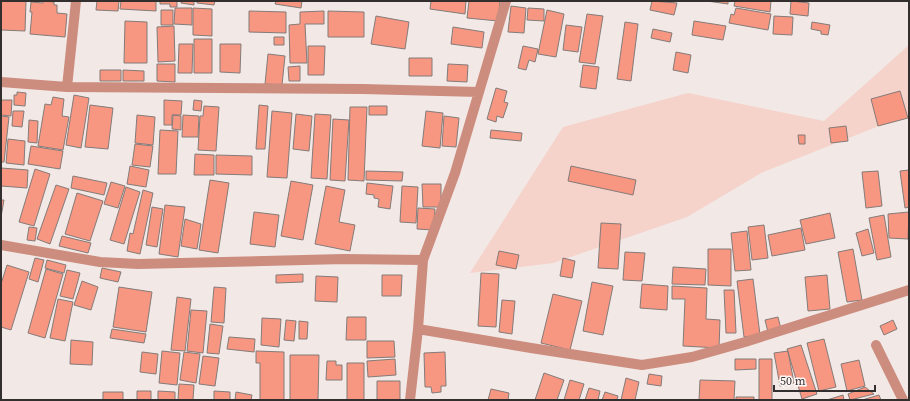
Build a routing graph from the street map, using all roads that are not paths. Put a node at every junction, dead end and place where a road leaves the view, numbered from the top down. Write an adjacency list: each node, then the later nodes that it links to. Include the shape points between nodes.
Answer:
1 (76, 1): 4 (street)
2 (506, 1): 5 (street)
3 (1, 82): 4 (street)
4 (67, 87): 5 (street, via 356,88)
5 (479, 92): 7 (street, via 455,173)
6 (1, 245): 7 (street, via 107,263)
7 (423, 260): 9 (street)
8 (909, 290): 9 (street, via 692,357 642,365)
9 (418, 329): 11 (street)
10 (876, 345): 12 (street)
11 (410, 400)
12 (904, 400)

